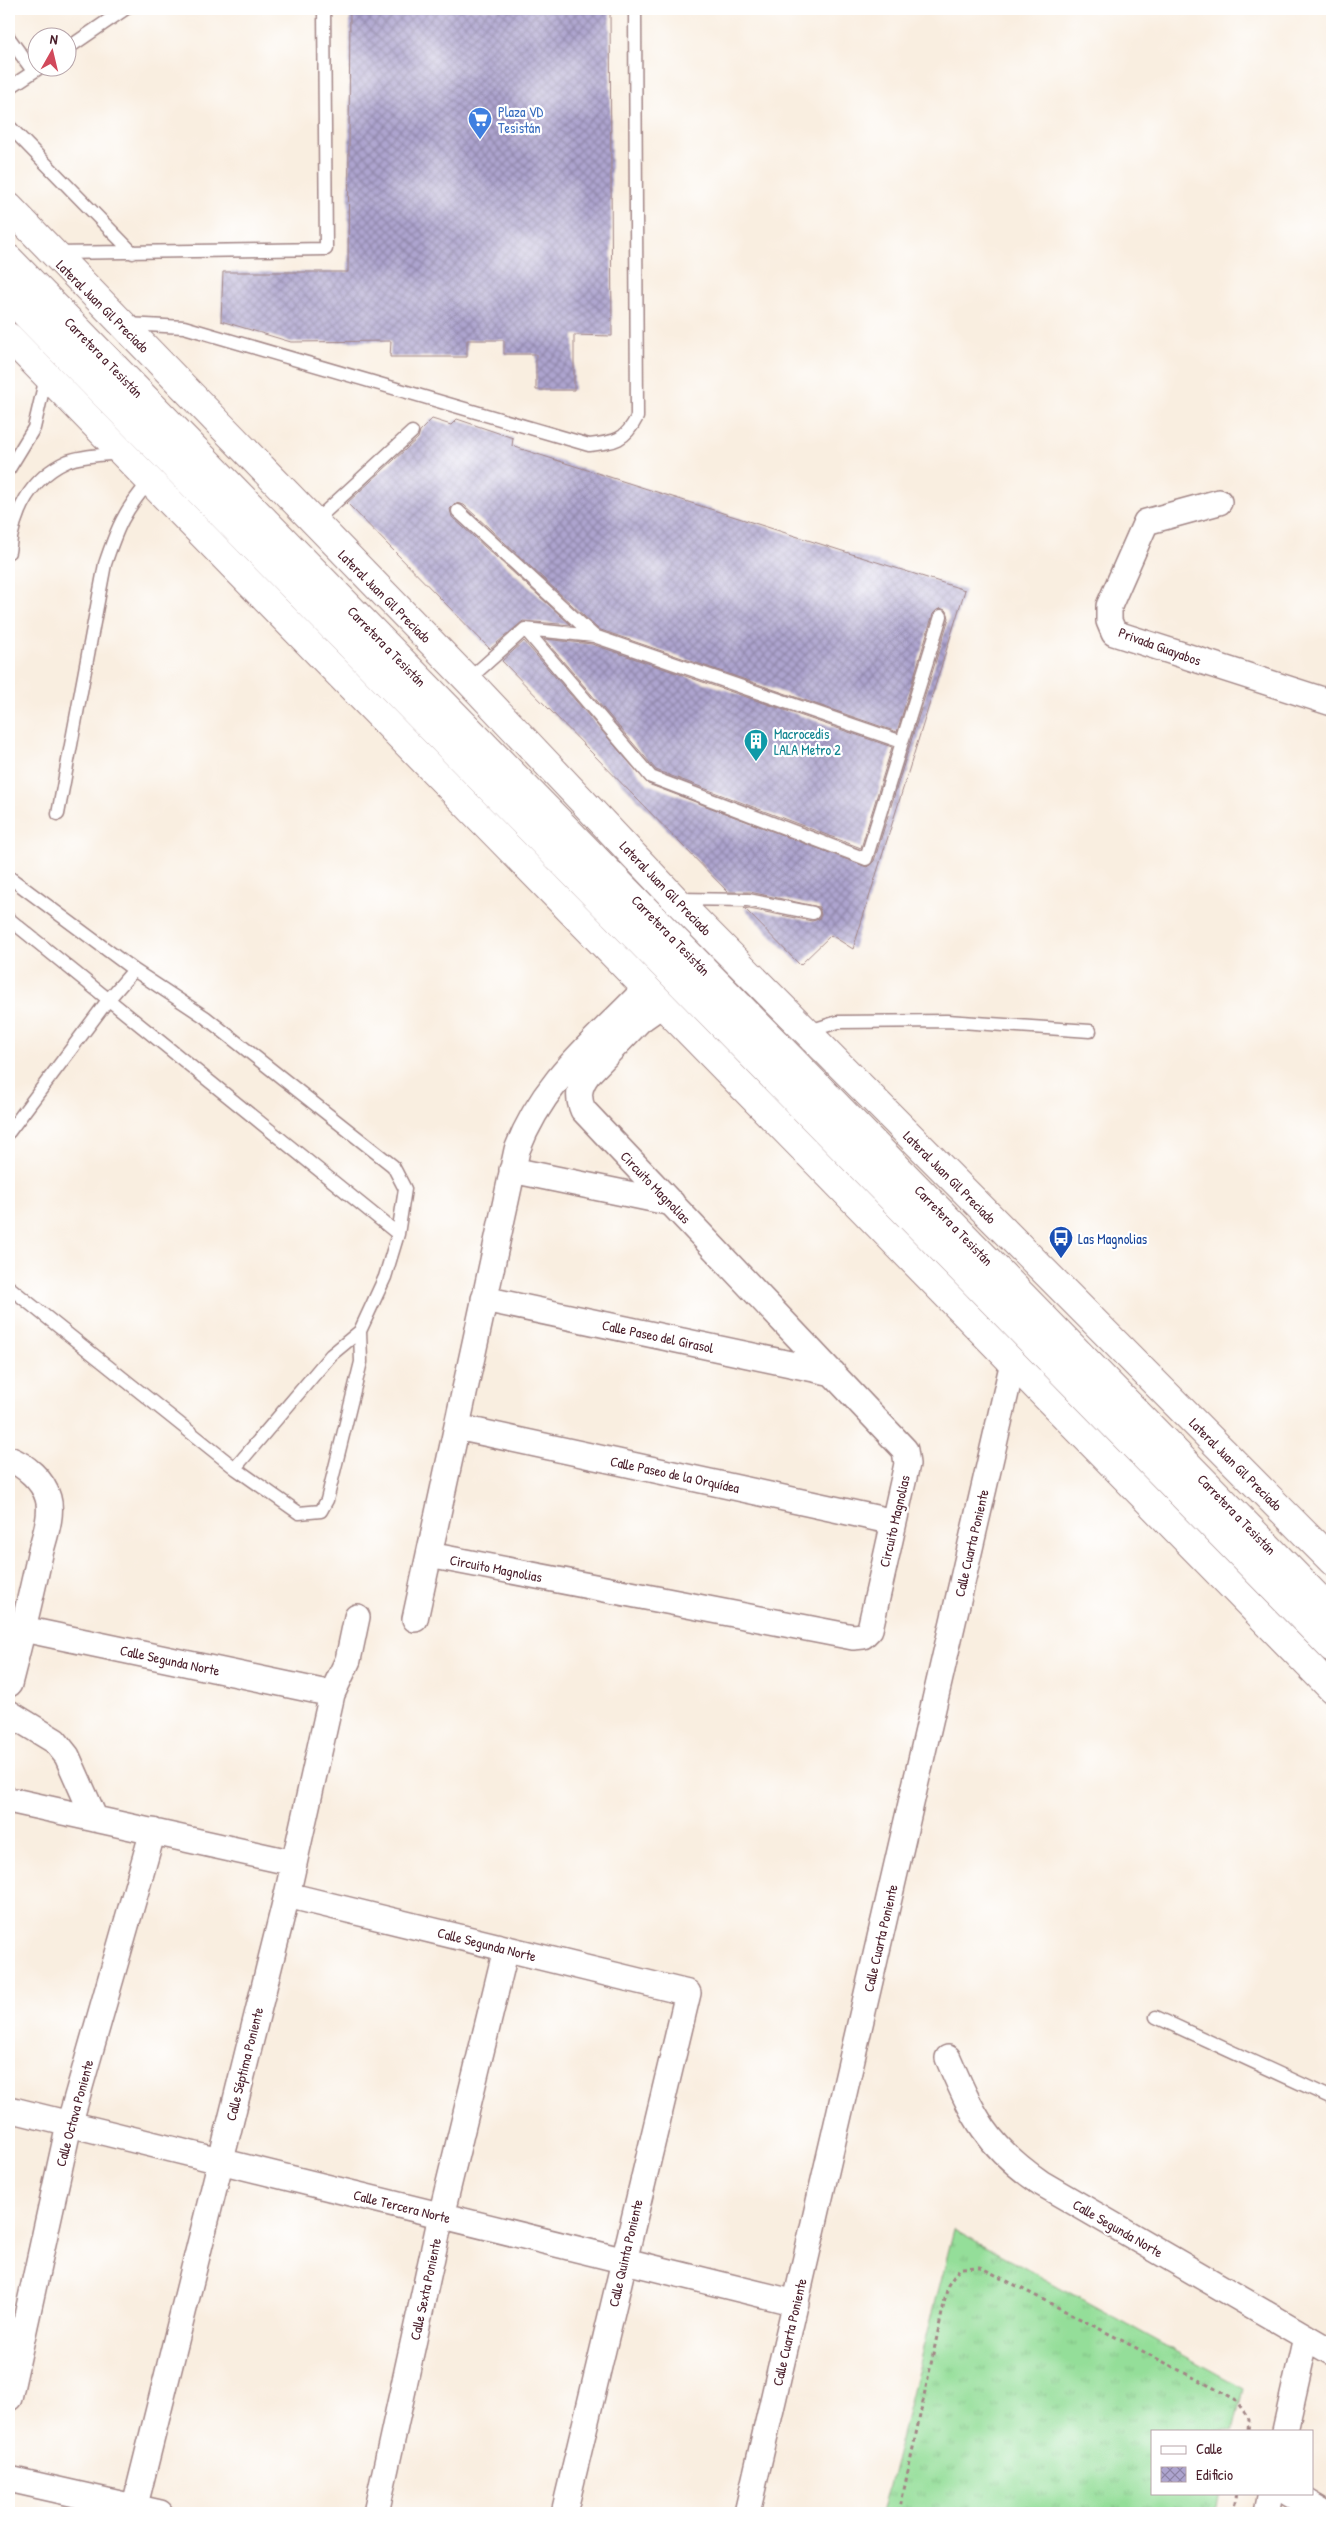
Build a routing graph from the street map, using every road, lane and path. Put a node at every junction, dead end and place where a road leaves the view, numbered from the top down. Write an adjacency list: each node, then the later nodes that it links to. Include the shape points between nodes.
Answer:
1 (125, 9): 5 (lane)
2 (324, 9): 12 (lane, via 326,249)
3 (635, 9): 15 (lane, via 637,417 629,433 612,442 589,445 184,327)
4 (9, 38): 6 (lane)
5 (78, 41)
6 (28, 61)
7 (28, 75): 8 (lane)
8 (9, 88)
9 (9, 126): 12 (lane)
10 (9, 207): 11 (main road, Lateral Juan Gil Preciado)
11 (51, 252): 12 (lane); 15 (main road, Lateral Juan Gil Preciado)
12 (133, 253)
13 (9, 259): 43 (main road, Carretera a Tesistán)
14 (11, 301): 43 (main road, Carretera a Tesistán)
15 (122, 324): 24 (main road, Lateral Juan Gil Preciado)
16 (9, 337): 17 (main road)
17 (29, 366): 19 (main road); 20 (lane, via 34,428)
18 (412, 432): 24 (lane)
19 (121, 453): 21 (main road); 25 (lane, via 69,461 37,481 19,507)
20 (9, 469)
21 (150, 482): 32 (lane, via 118,525 105,564); 38 (main road)
22 (1219, 502): 30 (street, Privada Guayabos, via 1146,522 1109,606 1108,621 1114,633)
23 (458, 511): 28 (lane)
24 (313, 523): 29 (main road, Lateral Juan Gil Preciado)
25 (9, 552)
26 (941, 616): 31 (lane)
27 (525, 629): 28 (lane); 29 (lane); 31 (lane, via 651,777 866,859)
28 (594, 636): 31 (lane)
29 (468, 680): 34 (main road, Lateral Juan Gil Preciado)
30 (1332, 703)
31 (902, 742)
32 (58, 814)
33 (9, 878): 37 (lane)
34 (675, 899): 35 (lane, via 748,900); 41 (main road, Lateral Juan Gil Preciado)
35 (813, 913)
36 (9, 920): 39 (lane)
37 (134, 970): 39 (lane); 51 (lane, via 205,1017 393,1166 405,1189)
38 (655, 995): 45 (main road); 48 (street, via 561,1073 525,1129); 50 (street, Circuito Magnolias, via 640,1020 588,1074 579,1092 583,1110)
39 (108, 1000): 44 (lane); 51 (lane)
40 (1090, 1031): 41 (lane, via 947,1021 838,1022)
41 (806, 1032): 42 (main road, Lateral Juan Gil Preciado)
42 (850, 1078): 43 (main road); 46 (main road, Lateral Juan Gil Preciado)
43 (835, 1121): 45 (main road); 47 (main road, Carretera a Tesistán)
44 (9, 1132)
45 (790, 1136): 49 (main road)
46 (915, 1143): 47 (main road); 62 (main road, Lateral Juan Gil Preciado)
47 (872, 1159): 49 (main road); 63 (main road, Carretera a Tesistán); 67 (main road, Carretera a Tesistán)
48 (512, 1170): 50 (street); 53 (street)
49 (854, 1201): 55 (main road)
50 (672, 1204): 56 (street, Circuito Magnolias)
51 (398, 1234): 54 (lane, via 385,1277)
52 (9, 1287): 59 (lane)
53 (484, 1299): 56 (street, Calle Paseo del Girasol); 57 (street)
54 (360, 1331): 59 (lane, via 331,1355); 59 (lane, via 361,1362 327,1500 321,1511 299,1513)
55 (1013, 1362): 69 (main road); 87 (street, Calle Cuarta Poniente)
56 (833, 1373): 60 (street, Circuito Magnolias, via 905,1450 907,1464)
57 (456, 1427): 60 (street, Calle Paseo de la Orquídea); 61 (street)
58 (14, 1461): 66 (street, via 37,1478 48,1498 48,1520)
59 (235, 1468)
60 (894, 1522): 61 (street, Circuito Magnolias, via 870,1629 864,1636 852,1637)
61 (429, 1555): 65 (street)
62 (1332, 1561)
63 (1332, 1612)
64 (357, 1617): 70 (street, Calle Séptima Poniente, via 348,1660)
65 (415, 1619)
66 (16, 1628): 68 (street); 70 (street, Calle Segunda Norte)
67 (1332, 1648)
68 (9, 1684)
69 (1332, 1689)
70 (332, 1694): 75 (street, Calle Séptima Poniente)
71 (9, 1713): 73 (street, via 55,1741 67,1756)
72 (9, 1800): 73 (street)
73 (95, 1819): 74 (street)
74 (153, 1831): 75 (street); 83 (street, Calle Octava Poniente)
75 (294, 1863): 76 (street, Calle Séptima Poniente)
76 (287, 1895): 77 (street, Calle Segunda Norte); 84 (street, Calle Séptima Poniente)
77 (506, 1948): 78 (street, Calle Segunda Norte); 85 (street, Calle Sexta Poniente)
78 (688, 1993): 86 (street, Calle Quinta Poniente)
79 (1156, 2017): 81 (lane)
80 (948, 2058): 88 (street, Calle Segunda Norte, via 970,2109 988,2137 1012,2163)
81 (1332, 2098)
82 (9, 2109): 83 (street, Calle Tercera Norte)
83 (69, 2125): 84 (street, Calle Tercera Norte); 90 (street, Calle Octava Poniente)
84 (219, 2160): 85 (street, Calle Tercera Norte); 97 (street, Calle Séptima Poniente)
85 (441, 2216): 86 (street, Calle Tercera Norte); 99 (street, Calle Sexta Poniente)
86 (623, 2261): 87 (street, Calle Tercera Norte); 100 (street, Calle Quinta Poniente)
87 (796, 2303): 101 (street, Calle Cuarta Poniente)
88 (1306, 2337): 89 (street, Calle Segunda Norte); 92 (street)
89 (1332, 2352)
90 (9, 2398)
91 (1248, 2430): 102 (path, via 1250,2420 1235,2399 980,2267 960,2268 948,2285)
92 (1285, 2430)
93 (9, 2479): 97 (street)
94 (1237, 2494): 103 (path)
95 (1271, 2494): 104 (street)
96 (1293, 2494): 105 (street)
97 (134, 2510): 98 (street)
98 (160, 2513)
99 (376, 2513)
100 (564, 2513)
101 (747, 2513)
102 (899, 2513)
103 (1233, 2513)
104 (1267, 2513)
105 (1325, 2513)

